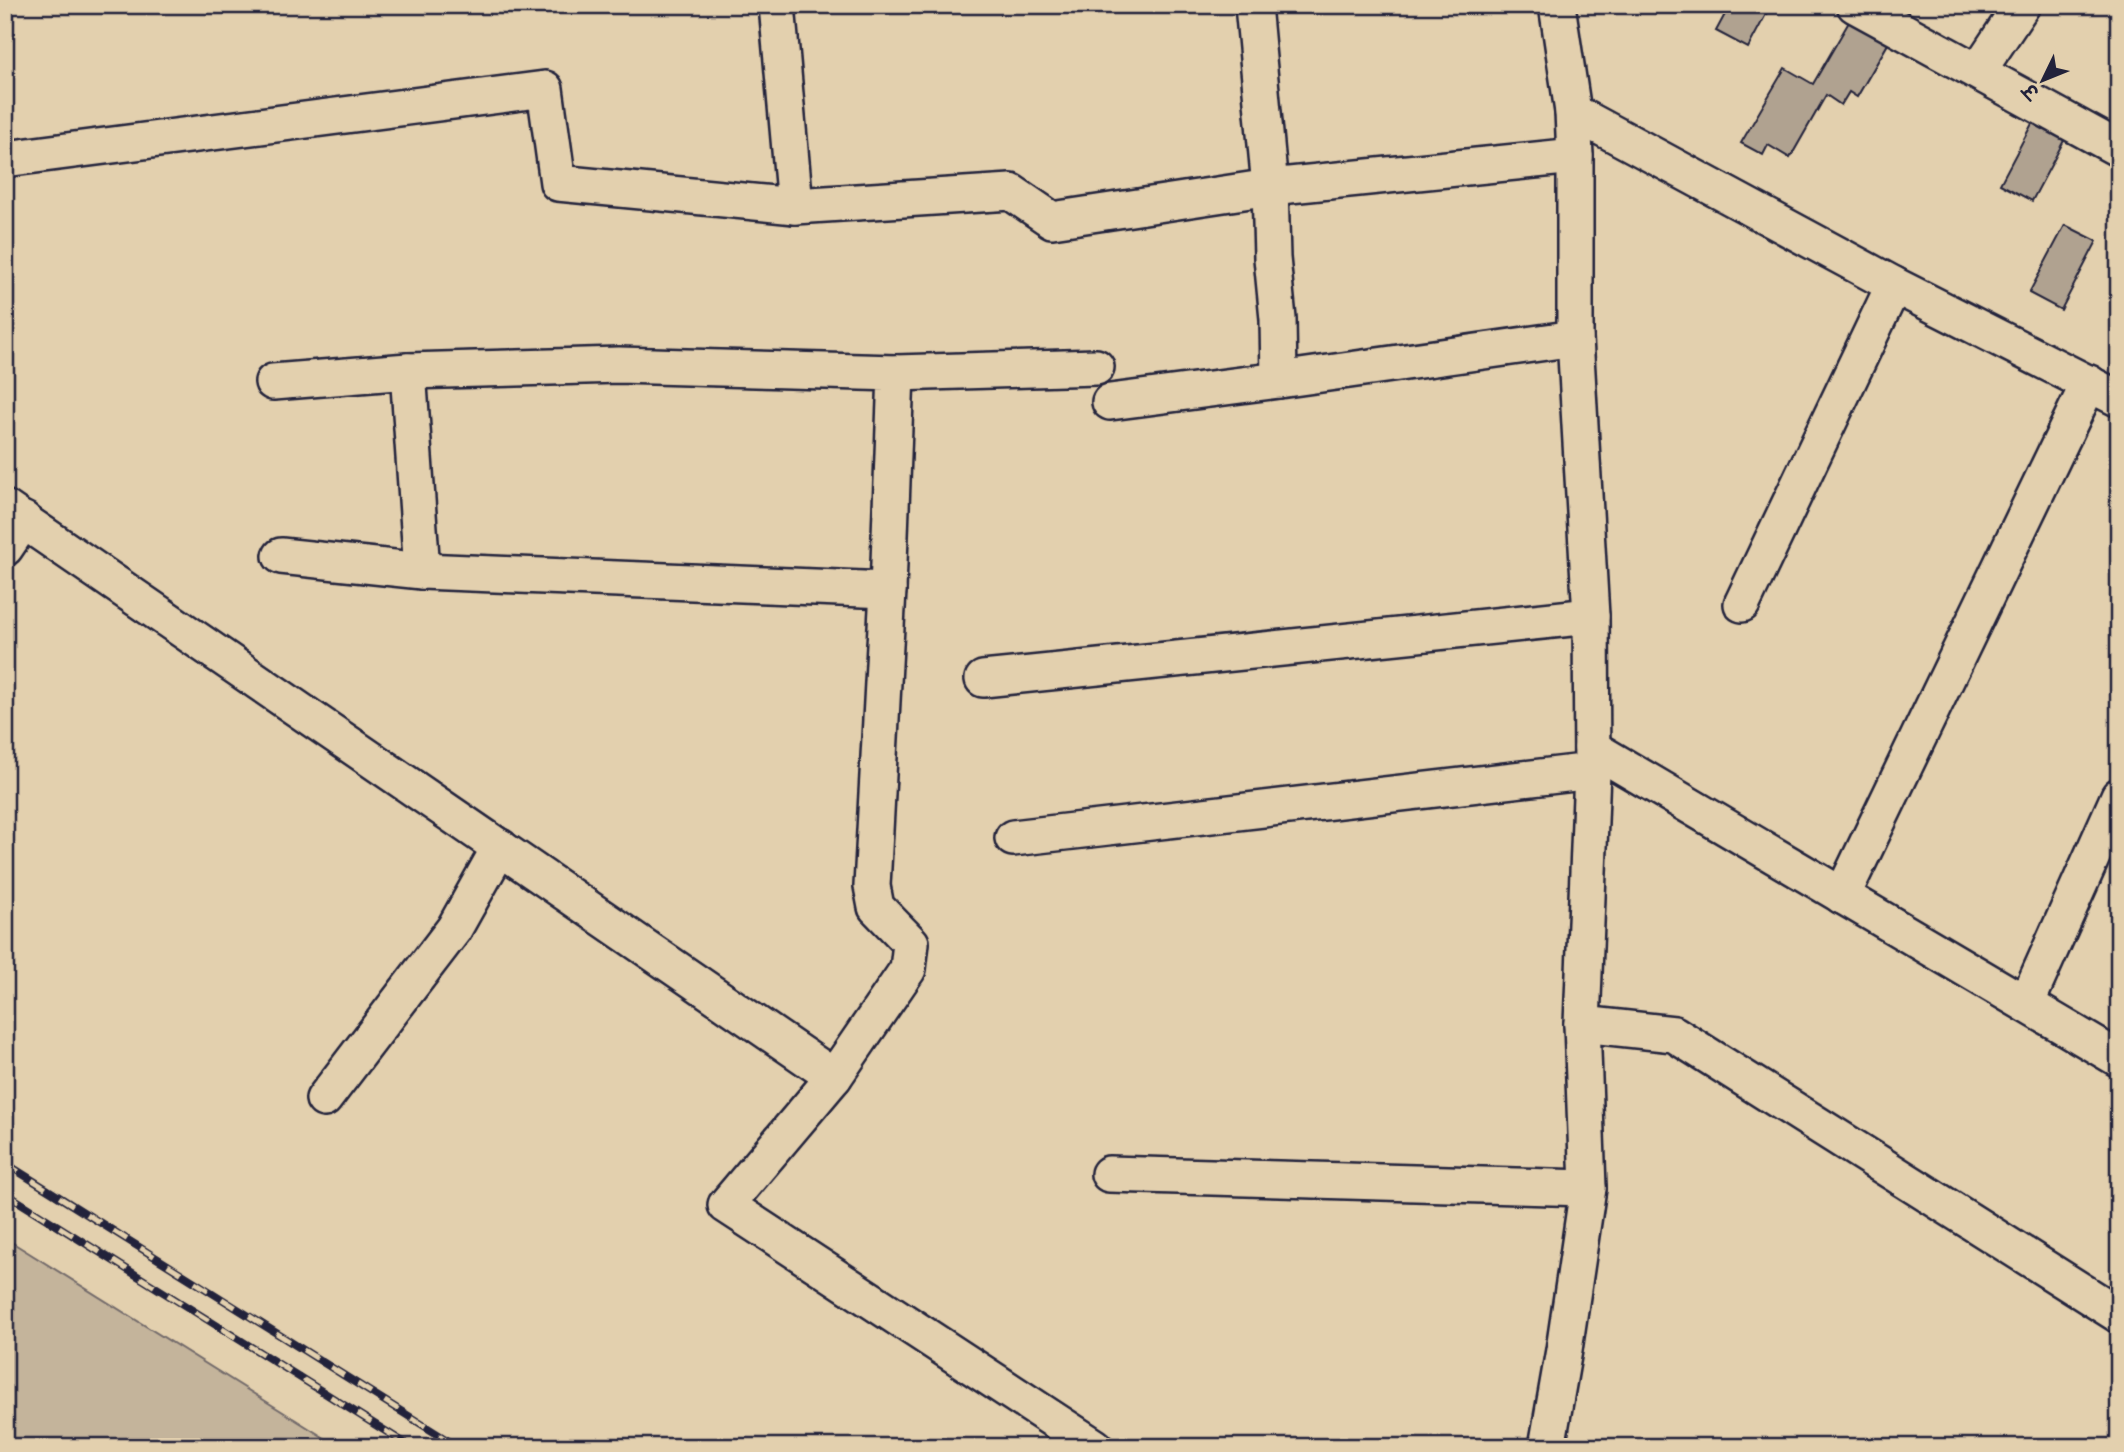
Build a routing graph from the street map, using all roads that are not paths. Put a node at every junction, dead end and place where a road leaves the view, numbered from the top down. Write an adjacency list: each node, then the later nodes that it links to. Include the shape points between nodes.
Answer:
1 (776, 5): 12 (street)
2 (1253, 5): 11 (street)
3 (1557, 5): 7 (street)
4 (1855, 5): 6 (street)
5 (2022, 5): 6 (street)
6 (1978, 71): 8 (street)
7 (1573, 112): 9 (street); 13 (street)
8 (2119, 149)
9 (1575, 156): 11 (street); 14 (street)
10 (5, 159): 12 (street, via 545,89 558,183)
11 (1270, 187): 12 (street, via 1052,220 1011,192); 18 (street)
12 (795, 206)
13 (1894, 285): 20 (street); 26 (street)
14 (1574, 338): 18 (street); 27 (street)
15 (1096, 367): 17 (street)
16 (408, 371): 17 (street, via 619,365); 19 (street); 24 (street)
17 (896, 373): 25 (street)
18 (1279, 380): 21 (street)
19 (273, 382)
20 (2104, 391): 33 (street)
21 (1110, 402)
22 (11, 525): 32 (street)
23 (281, 556): 24 (street)
24 (422, 571): 25 (street)
25 (888, 590): 37 (street, via 872,886 876,907 911,943 908,969)
26 (1742, 604)
27 (1591, 616): 28 (street); 29 (street)
28 (983, 679)
29 (1592, 759): 31 (street); 33 (street); 35 (street)
30 (2119, 796): 34 (street)
31 (1013, 838)
32 (500, 846): 37 (street); 38 (street, via 454,929)
33 (1842, 896): 34 (street)
34 (2026, 1004): 36 (street)
35 (1582, 1024): 40 (street); 41 (street, via 1674,1034)
36 (2119, 1059)
37 (834, 1077): 42 (street, via 726,1205)
38 (324, 1099)
39 (1109, 1174): 40 (street)
40 (1588, 1188): 43 (street)
41 (2119, 1315)
42 (1095, 1447)
43 (1546, 1447)

